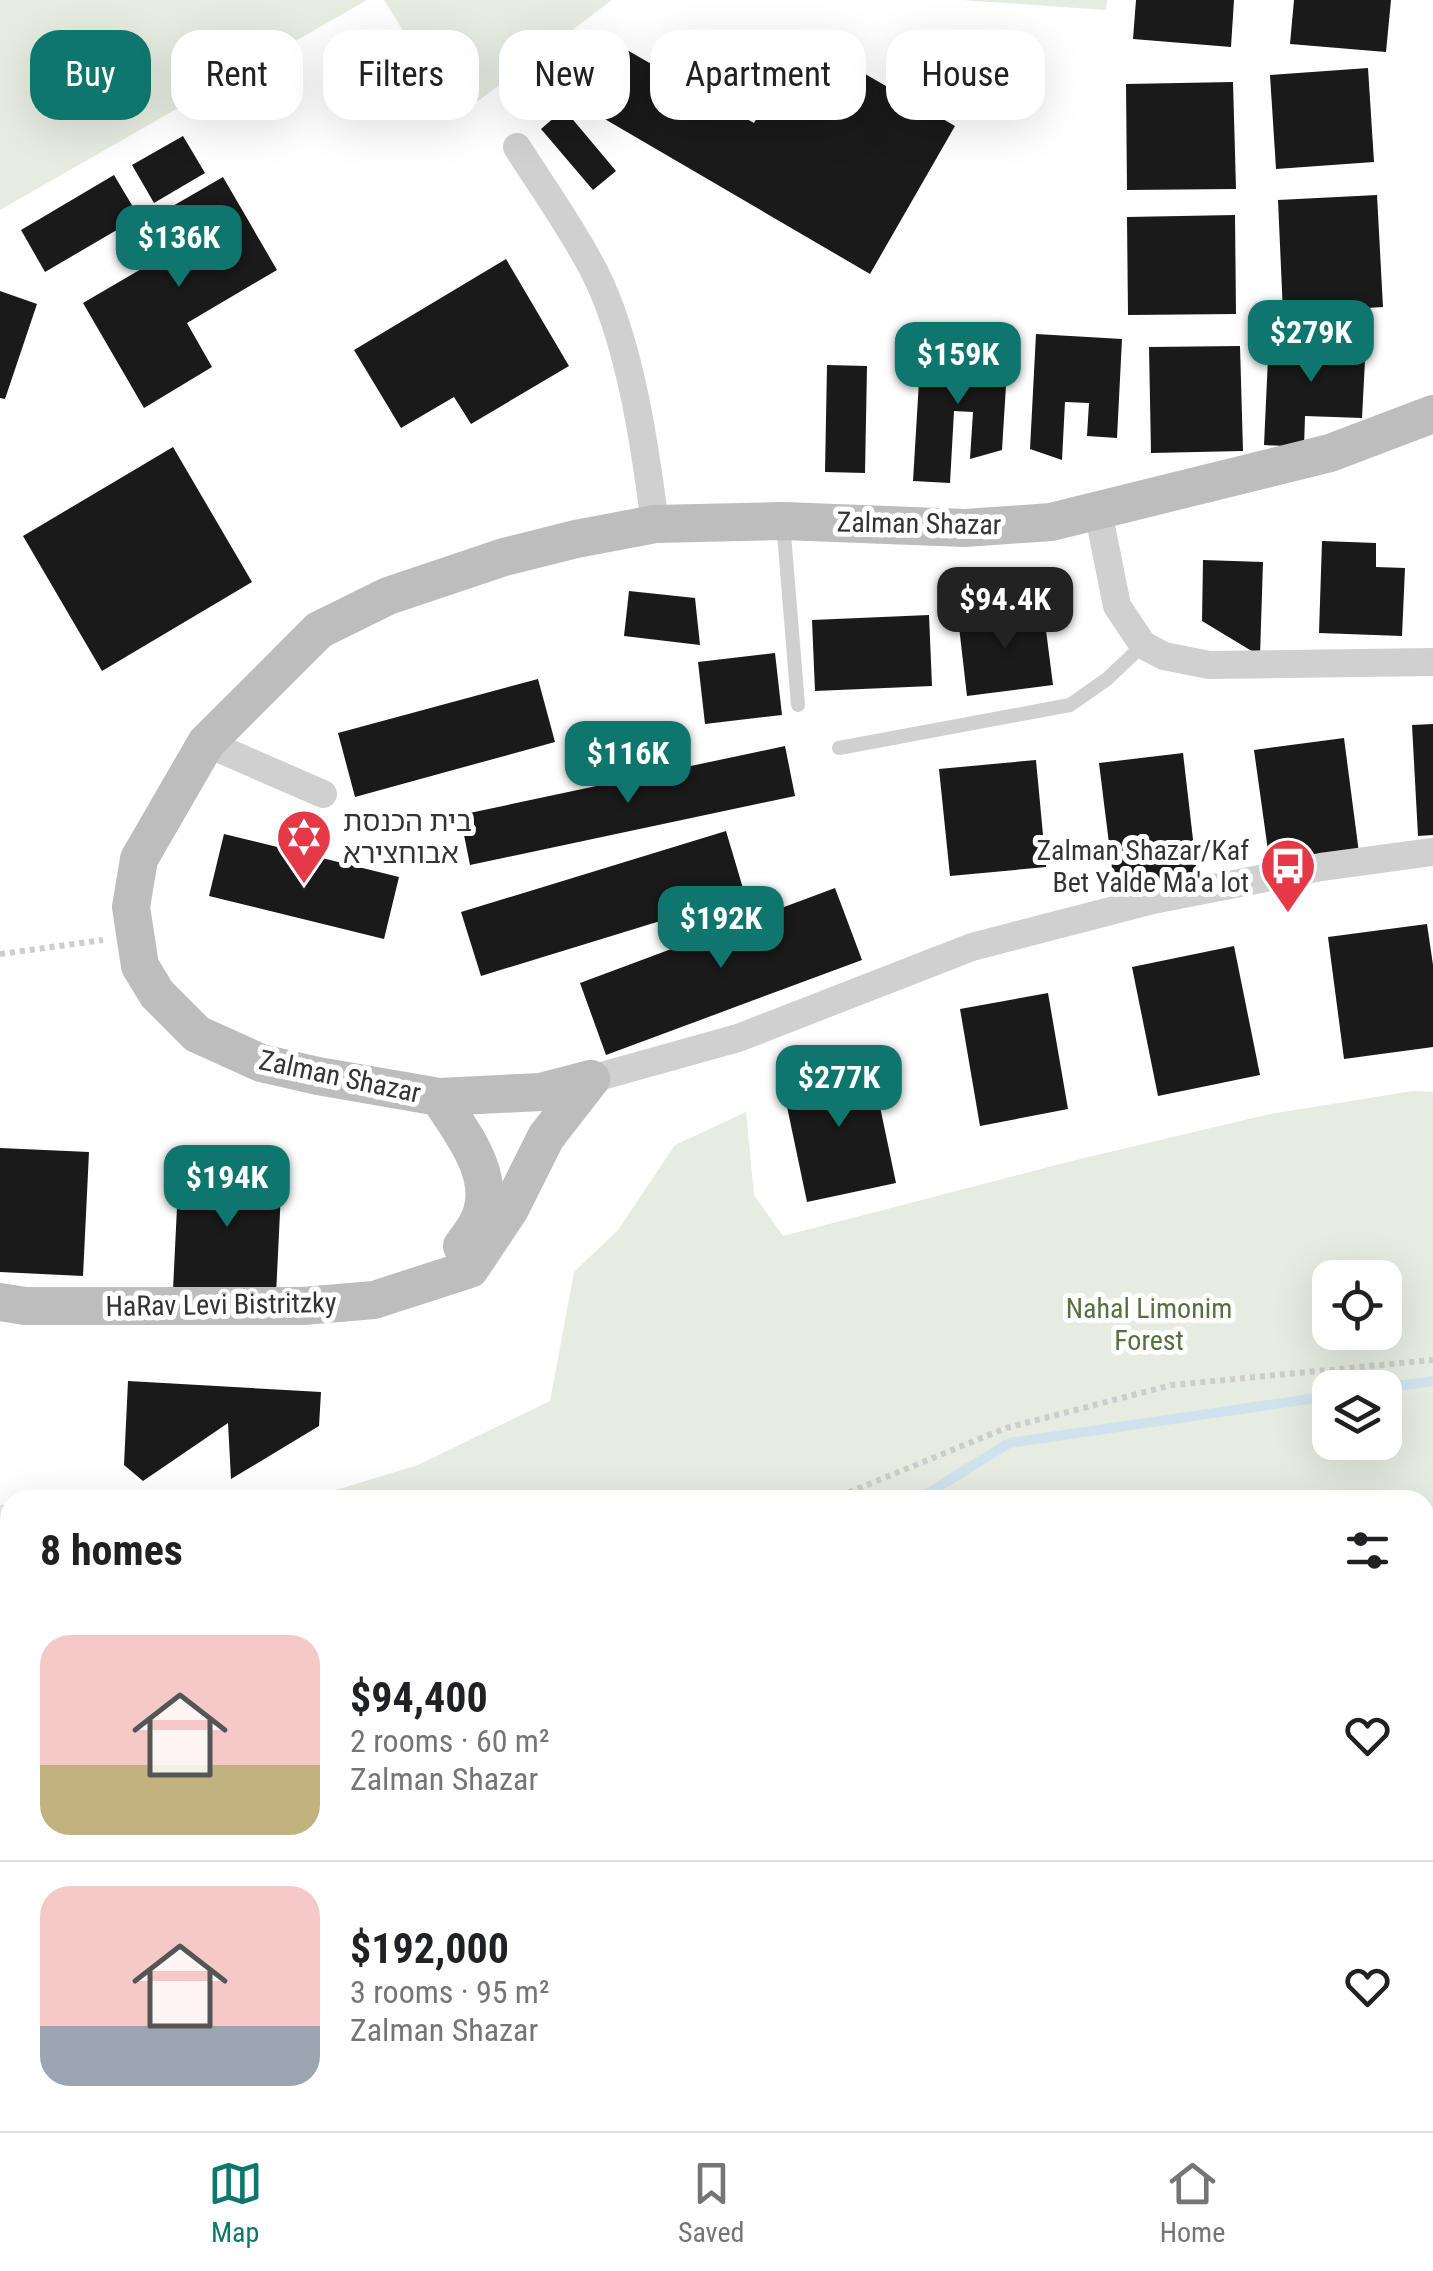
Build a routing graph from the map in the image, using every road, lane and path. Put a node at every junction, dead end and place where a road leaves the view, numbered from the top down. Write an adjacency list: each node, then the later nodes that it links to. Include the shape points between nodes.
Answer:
1 (517, 147): 5 (street, via 595,272 617,329)
2 (1433, 414): 3 (street, Zalman Shazar, via 1330,453)
3 (1098, 511): 4 (street, Zalman Shazar, via 965,528); 6 (street, via 1117,606)
4 (783, 521): 5 (street, Zalman Shazar); 8 (lane)
5 (655, 524): 9 (street, Zalman Shazar, via 504,557 388,596 319,630)
6 (1143, 645): 7 (street, via 1209,664); 10 (lane, via 1070,705)
7 (1433, 662)
8 (798, 705)
9 (206, 742): 11 (street); 13 (street, Zalman Shazar, via 139,858 131,907)
10 (839, 748)
11 (323, 794)
12 (1433, 852): 15 (street, Zalman Shazar, via 1153,900 972,947 738,1038)
13 (135, 936): 14 (path); 16 (street, Zalman Shazar, via 140,966 157,994 196,1034 261,1062)
14 (0, 954)
15 (591, 1079): 16 (street, Zalman Shazar, via 542,1092); 17 (street, HaRav Levi Bistritzky, via 546,1137 470,1269)
16 (439, 1096): 17 (street, via 479,1162 484,1190 481,1217)
17 (439, 1279): 18 (street, HaRav Levi Bistritzky, via 374,1300 304,1306)
18 (0, 1302)
19 (1433, 1360): 20 (path, via 1172,1385 1006,1428)
20 (854, 1490)

